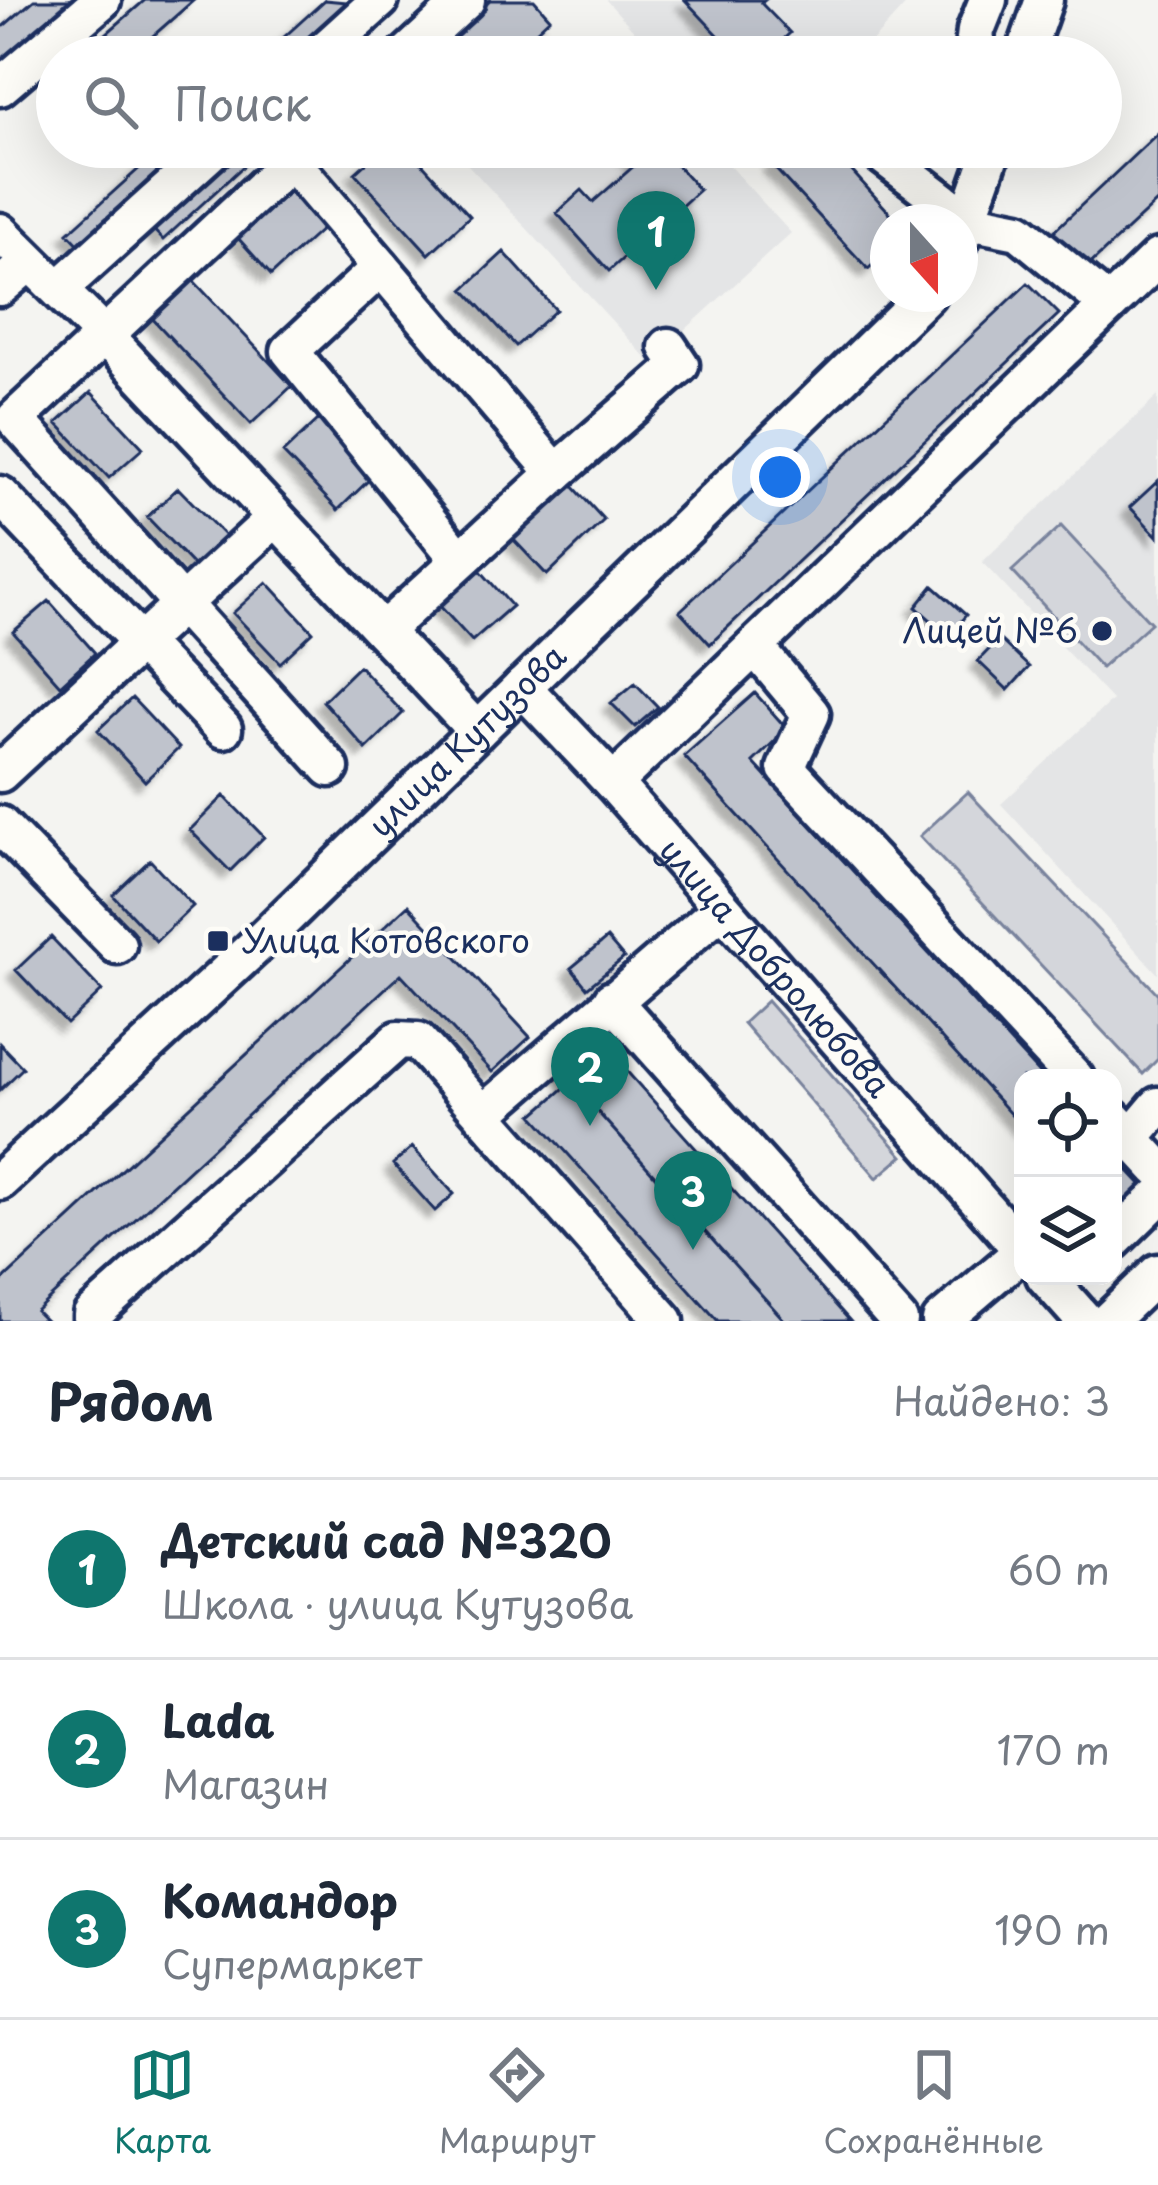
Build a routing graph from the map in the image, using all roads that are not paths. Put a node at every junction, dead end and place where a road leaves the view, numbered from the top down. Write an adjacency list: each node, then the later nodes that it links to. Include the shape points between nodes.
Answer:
1 (102, 0): 6 (street)
2 (380, 0): 7 (street)
3 (466, 0): 8 (street)
4 (988, 0): 9 (street)
5 (1044, 0): 10 (street)
6 (60, 36)
7 (340, 36)
8 (427, 36)
9 (975, 36)
10 (1031, 36)
11 (36, 56): 12 (street)
12 (0, 87)
13 (193, 168): 26 (street)
14 (283, 168): 29 (street)
15 (308, 168): 24 (street)
16 (895, 168): 18 (street)
17 (984, 168): 19 (street)
18 (934, 204)
19 (973, 204)
20 (978, 231): 27 (street, via 1019,231)
21 (0, 232): 23 (street)
22 (1158, 258): 27 (street)
23 (28, 263): 25 (street); 26 (street)
24 (381, 267): 32 (street); 35 (street, via 290,351)
25 (0, 287)
26 (58, 289): 29 (street)
27 (1109, 305): 39 (street)
28 (908, 312): 40 (street, улица Кутузова)
29 (104, 335): 31 (street); 34 (street)
30 (668, 347): 32 (street, via 680,364)
31 (8, 428): 36 (street)
32 (556, 473): 35 (street)
33 (0, 495): 38 (street)
34 (275, 518): 36 (street); 37 (street)
35 (459, 560): 37 (street)
36 (183, 604): 38 (street); 43 (street)
37 (383, 631): 42 (street)
38 (141, 643): 41 (street); 44 (street)
39 (756, 648): 45 (street); 50 (street, via 811,714 787,768)
40 (522, 687): 42 (street, улица Кутузова); 45 (street, улица Добролюбова)
41 (224, 729)
42 (477, 731): 55 (street, улица Кутузова)
43 (330, 767)
44 (0, 773)
45 (613, 783): 47 (street, улица Добролюбова)
46 (0, 825): 48 (street)
47 (722, 908): 49 (street); 58 (street, улица Добролюбова)
48 (117, 945)
49 (612, 1000): 52 (street); 64 (street)
50 (1067, 1069)
51 (1158, 1106): 53 (street)
52 (483, 1114): 62 (street, via 418,1042 398,1040); 63 (street)
53 (1122, 1128): 54 (street)
54 (1158, 1168)
55 (0, 1181)
56 (1158, 1197): 57 (street)
57 (1122, 1232)
58 (1014, 1241)
59 (1014, 1259): 65 (street)
60 (1158, 1274): 67 (street)
61 (1063, 1285): 66 (street)
62 (92, 1321)
63 (665, 1321)
64 (899, 1321)
65 (941, 1321)
66 (1084, 1321)
67 (1108, 1321)

